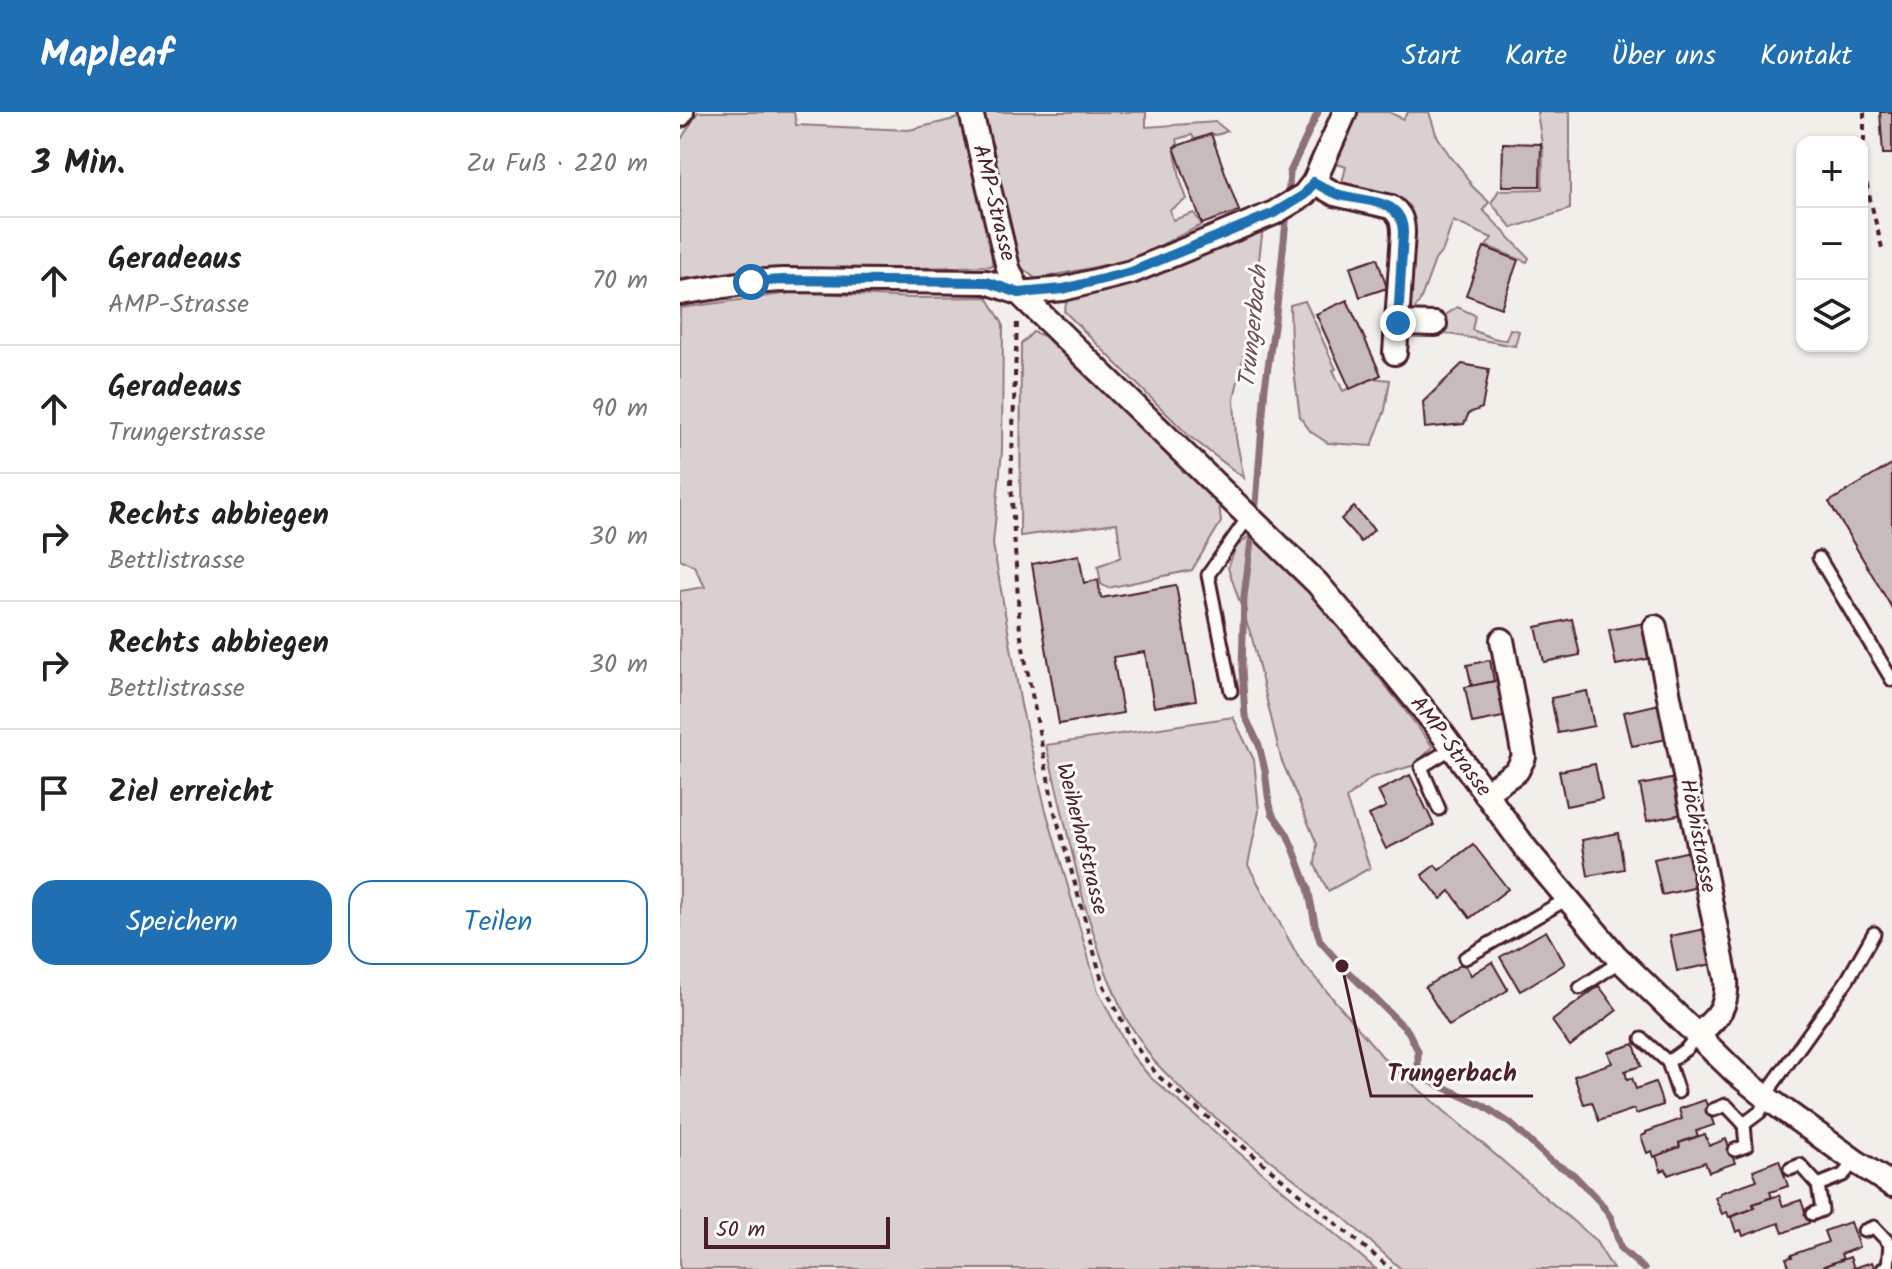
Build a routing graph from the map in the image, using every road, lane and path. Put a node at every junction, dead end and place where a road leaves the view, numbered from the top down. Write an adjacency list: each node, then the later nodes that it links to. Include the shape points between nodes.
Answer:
1 (971, 112): 7 (street, AMP-Strasse, via 1008,268)
2 (1345, 112): 4 (street)
3 (1864, 112): 5 (path, via 1864,174)
4 (1309, 189): 7 (street, via 1274,213 1131,272 1063,289); 8 (street, via 1383,204 1399,214 1403,233)
5 (1882, 248)
6 (680, 293): 7 (street, AMP-Strasse, via 782,280 987,282)
7 (1019, 293): 11 (street, AMP-Strasse); 40 (path, Weiherhofstrasse, via 1011,483 1020,632 1054,809 1103,984 1134,1044 1158,1076)
8 (1398, 323): 9 (street); 10 (street)
9 (1435, 324)
10 (1395, 353)
11 (1250, 516): 16 (lane, via 1208,575); 17 (street, AMP-Strasse, via 1317,583)
12 (1819, 558): 15 (lane)
13 (1655, 627): 25 (street, Höchistrasse, via 1726,979 1724,1006)
14 (1502, 640): 18 (street, via 1524,757 1517,771)
15 (1892, 680)
16 (1231, 691)
17 (1452, 748): 18 (street, AMP-Strasse); 19 (lane, via 1421,767)
18 (1485, 793): 20 (street, AMP-Strasse)
19 (1439, 809)
20 (1567, 899): 22 (lane); 23 (street, AMP-Strasse)
21 (1874, 933): 29 (lane)
22 (1465, 958)
23 (1621, 961): 24 (lane); 25 (street, AMP-Strasse)
24 (1580, 988)
25 (1697, 1036): 27 (lane); 29 (street, AMP-Strasse)
26 (1642, 1039): 27 (lane)
27 (1668, 1062): 28 (lane)
28 (1678, 1092)
29 (1767, 1098): 31 (lane, via 1760,1112); 33 (street, AMP-Strasse)
30 (1713, 1110): 31 (lane, via 1726,1105)
31 (1744, 1124): 32 (lane, via 1746,1146)
32 (1735, 1150)
33 (1855, 1161): 35 (lane, via 1843,1175); 36 (street, AMP-Strasse)
34 (1790, 1169): 35 (lane, via 1800,1165)
35 (1818, 1185): 37 (lane, via 1822,1210)
36 (1892, 1185)
37 (1812, 1214)
38 (1864, 1231): 39 (lane, via 1874,1227)
39 (1891, 1244): 41 (lane, via 1888,1267)
40 (1391, 1269)
41 (1883, 1269)

